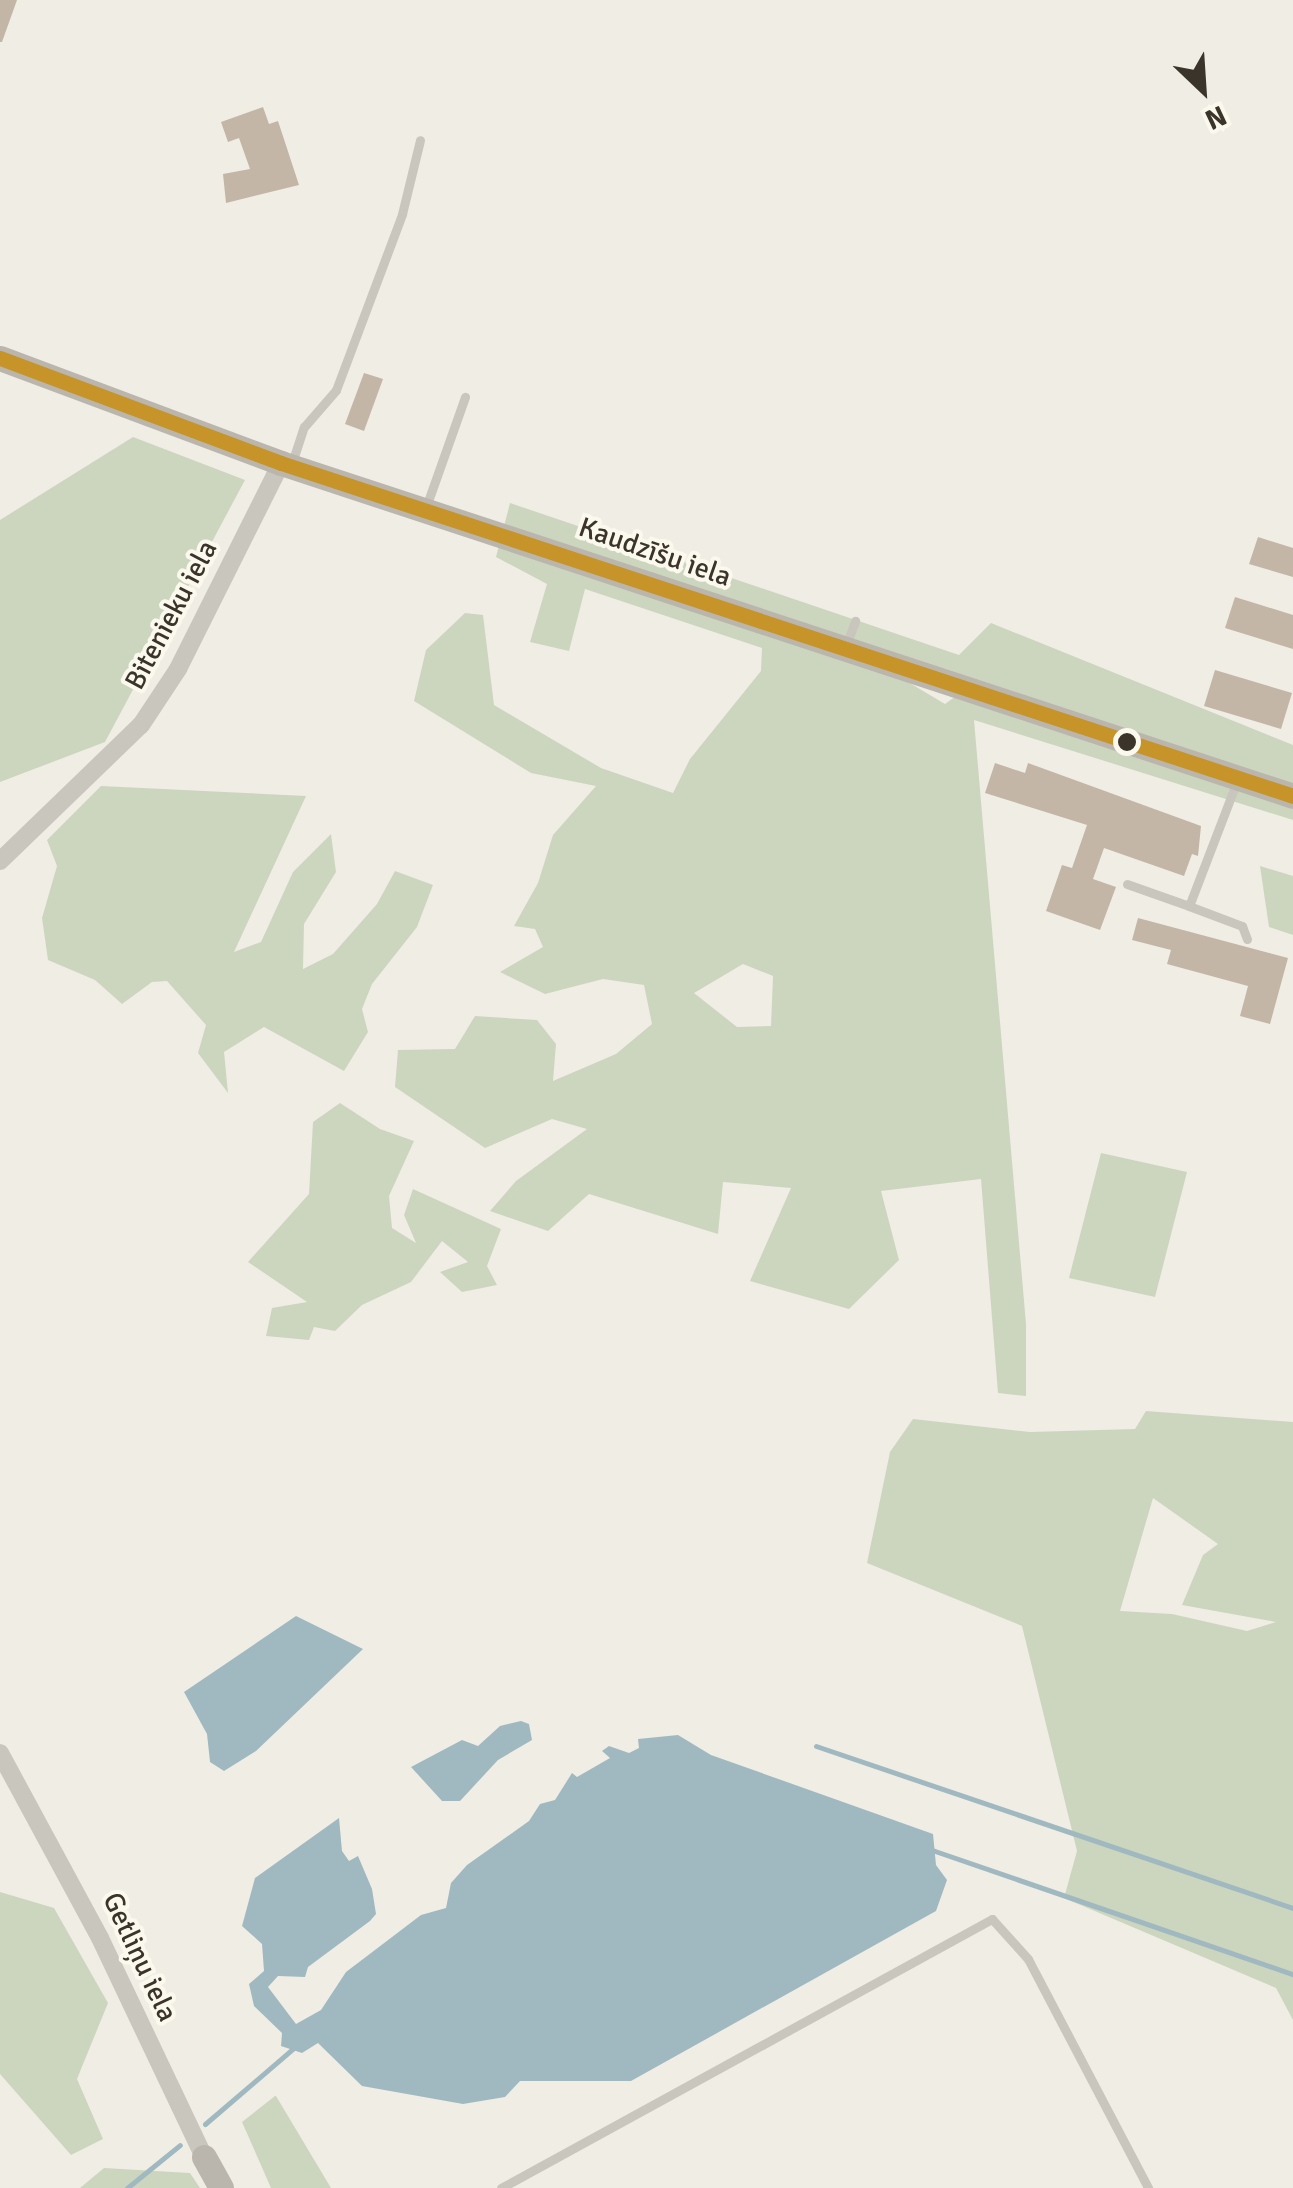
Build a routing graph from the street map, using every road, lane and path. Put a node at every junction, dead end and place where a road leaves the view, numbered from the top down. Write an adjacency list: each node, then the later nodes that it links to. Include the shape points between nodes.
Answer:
1 (420, 140): 4 (lane, via 402,214 336,390 304,427)
2 (0, 358): 4 (street, Kaudzīšu iela)
3 (466, 397): 5 (lane)
4 (286, 464): 5 (street, Kaudzīšu iela); 10 (street, Bitenieku iela, via 178,669 141,725)
5 (426, 507): 7 (street, Kaudzīšu iela)
6 (855, 621): 7 (lane)
7 (846, 648): 8 (street, Kaudzīšu iela)
8 (1238, 778): 9 (street, Kaudzīšu iela); 12 (lane)
9 (1293, 796)
10 (0, 860)
11 (1127, 884): 12 (lane)
12 (1189, 906): 13 (lane, via 1242,926)
13 (1247, 939)
14 (0, 1753): 15 (street, Getliņu iela, via 100,1938)
15 (204, 2157): 16 (street, Getliņu iela)
16 (221, 2188)
17 (501, 2188): 18 (lane, via 992,1919 1028,1959)
18 (1148, 2188)

